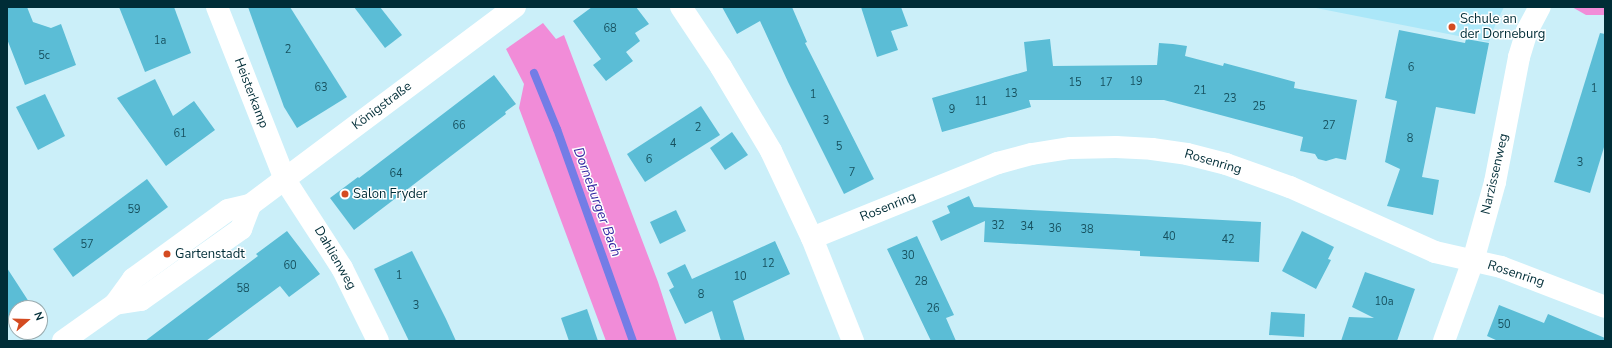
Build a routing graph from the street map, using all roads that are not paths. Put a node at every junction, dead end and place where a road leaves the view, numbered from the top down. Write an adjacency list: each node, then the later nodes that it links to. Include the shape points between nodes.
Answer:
1 (217, 7): 5 (street, Heisterkamp)
2 (515, 7): 5 (street, Königstraße)
3 (681, 7): 6 (street, via 721,67 771,151)
4 (1540, 7): 7 (street, Narzissenweg, via 1527,31 1519,57 1494,182)
5 (285, 180): 9 (street, Königstraße, via 250,205 228,210 133,279 115,304); 10 (street, Dahlienweg, via 342,268)
6 (812, 238): 7 (street, Rosenring, via 998,163 1071,148 1116,147 1187,154 1226,164 1290,188 1435,252); 11 (street)
7 (1473, 261): 8 (street, Rosenring, via 1502,267); 12 (street, Narzissenweg)
8 (1605, 306)
9 (62, 341)
10 (378, 341)
11 (853, 341)
12 (1444, 341)

